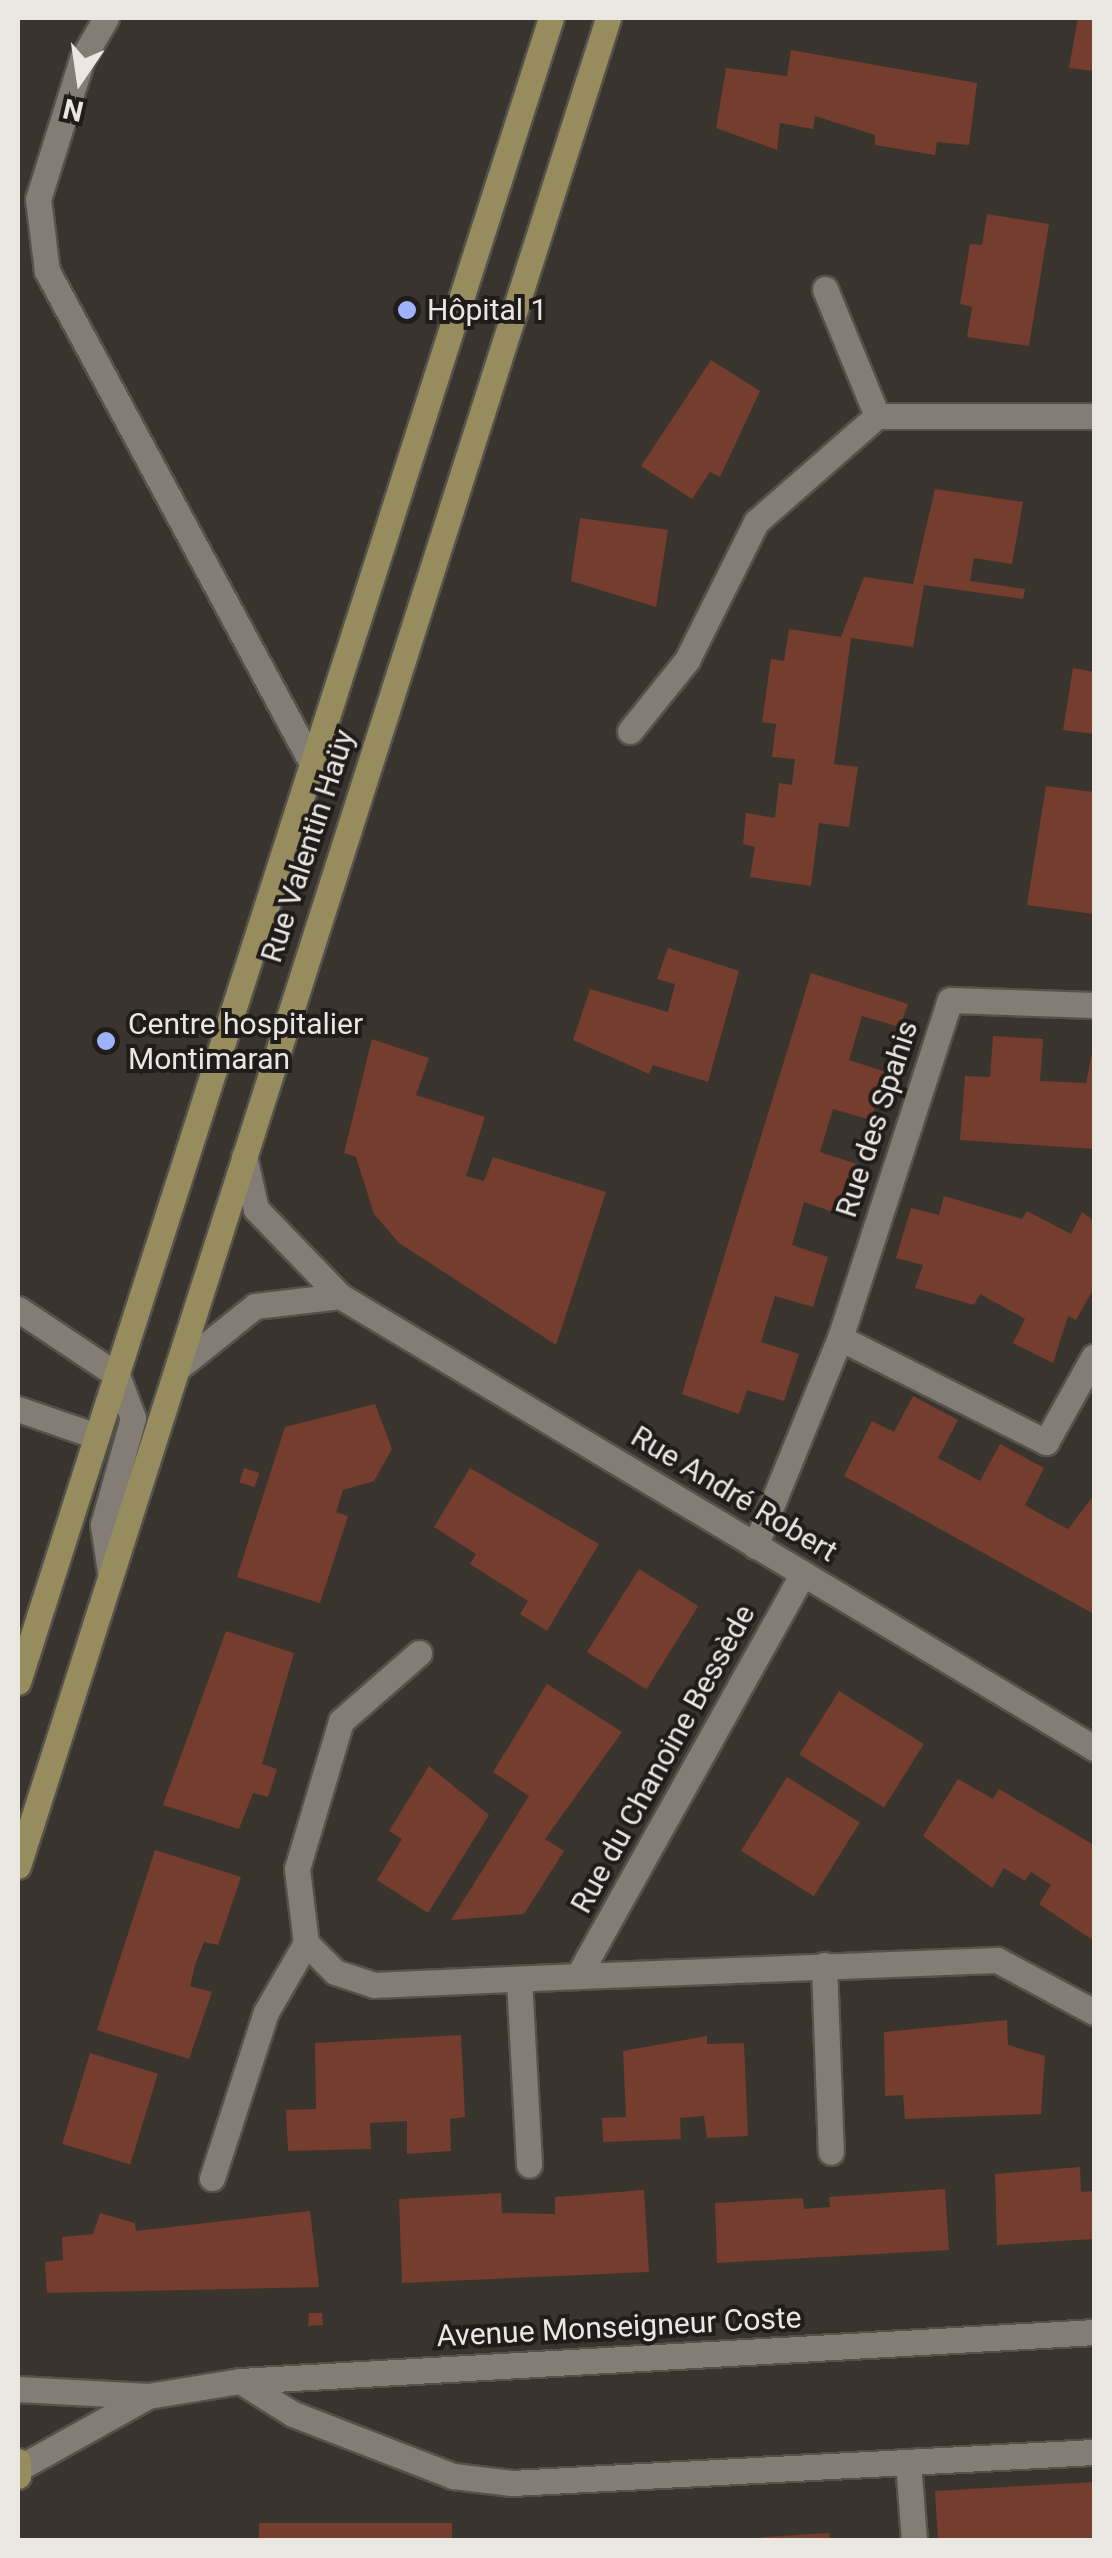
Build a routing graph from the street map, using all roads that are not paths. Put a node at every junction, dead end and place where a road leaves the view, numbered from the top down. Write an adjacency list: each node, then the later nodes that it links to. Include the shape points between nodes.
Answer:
1 (106, 18): 8 (street, via 82,59 38,199 47,271)
2 (551, 18): 8 (street, Rue Valentin Haüy)
3 (608, 18): 10 (street, Rue Valentin Haüy)
4 (825, 289): 5 (street)
5 (877, 416): 6 (street); 7 (street, via 756,522 687,660)
6 (1094, 416)
7 (630, 731)
8 (315, 769): 16 (street, Rue Valentin Haüy)
9 (1094, 1005): 13 (street, Rue des Spahis, via 950,1000)
10 (244, 1156): 11 (street, Rue André Robert, via 266,1224); 15 (street, Rue Valentin Haüy)
11 (340, 1296): 15 (street, via 256,1306); 19 (street, Rue André Robert)
12 (18, 1310): 16 (street)
13 (840, 1338): 14 (street, via 1046,1442); 19 (street, Rue des Spahis)
14 (1094, 1356)
15 (179, 1367): 20 (street, Rue Valentin Haüy)
16 (117, 1375): 18 (street, Rue Valentin Haüy); 20 (street, via 133,1418 103,1525)
17 (18, 1408): 18 (street)
18 (96, 1436): 23 (street, Rue Valentin Haüy)
19 (755, 1546): 21 (street, Rue André Robert)
20 (110, 1572): 25 (street, Rue Valentin Haüy)
21 (803, 1574): 24 (street, Rue André Robert); 28 (street, Rue du Chanoine Bessède)
22 (419, 1652): 26 (street, via 341,1721 297,1869)
23 (18, 1682)
24 (1094, 1748)
25 (18, 1866)
26 (306, 1943): 29 (street, via 335,1972 374,1984); 33 (street, via 266,2012)
27 (824, 1966): 28 (street); 30 (street, via 997,1960); 31 (street)
28 (578, 1976): 29 (street)
29 (519, 1979): 32 (street)
30 (1094, 2012)
31 (831, 2152)
32 (529, 2165)
33 (212, 2178)
34 (1094, 2332): 35 (street, Avenue Monseigneur Coste)
35 (240, 2381): 37 (street, Avenue Monseigneur Coste); 39 (street, via 293,2414 454,2476 512,2483)
36 (18, 2389): 37 (street, Avenue Monseigneur Coste)
37 (148, 2396): 40 (street, Avenue Monseigneur Coste)
38 (1094, 2452): 39 (street)
39 (908, 2462): 42 (street)
40 (18, 2464): 41 (street)
41 (18, 2476)
42 (914, 2540)

